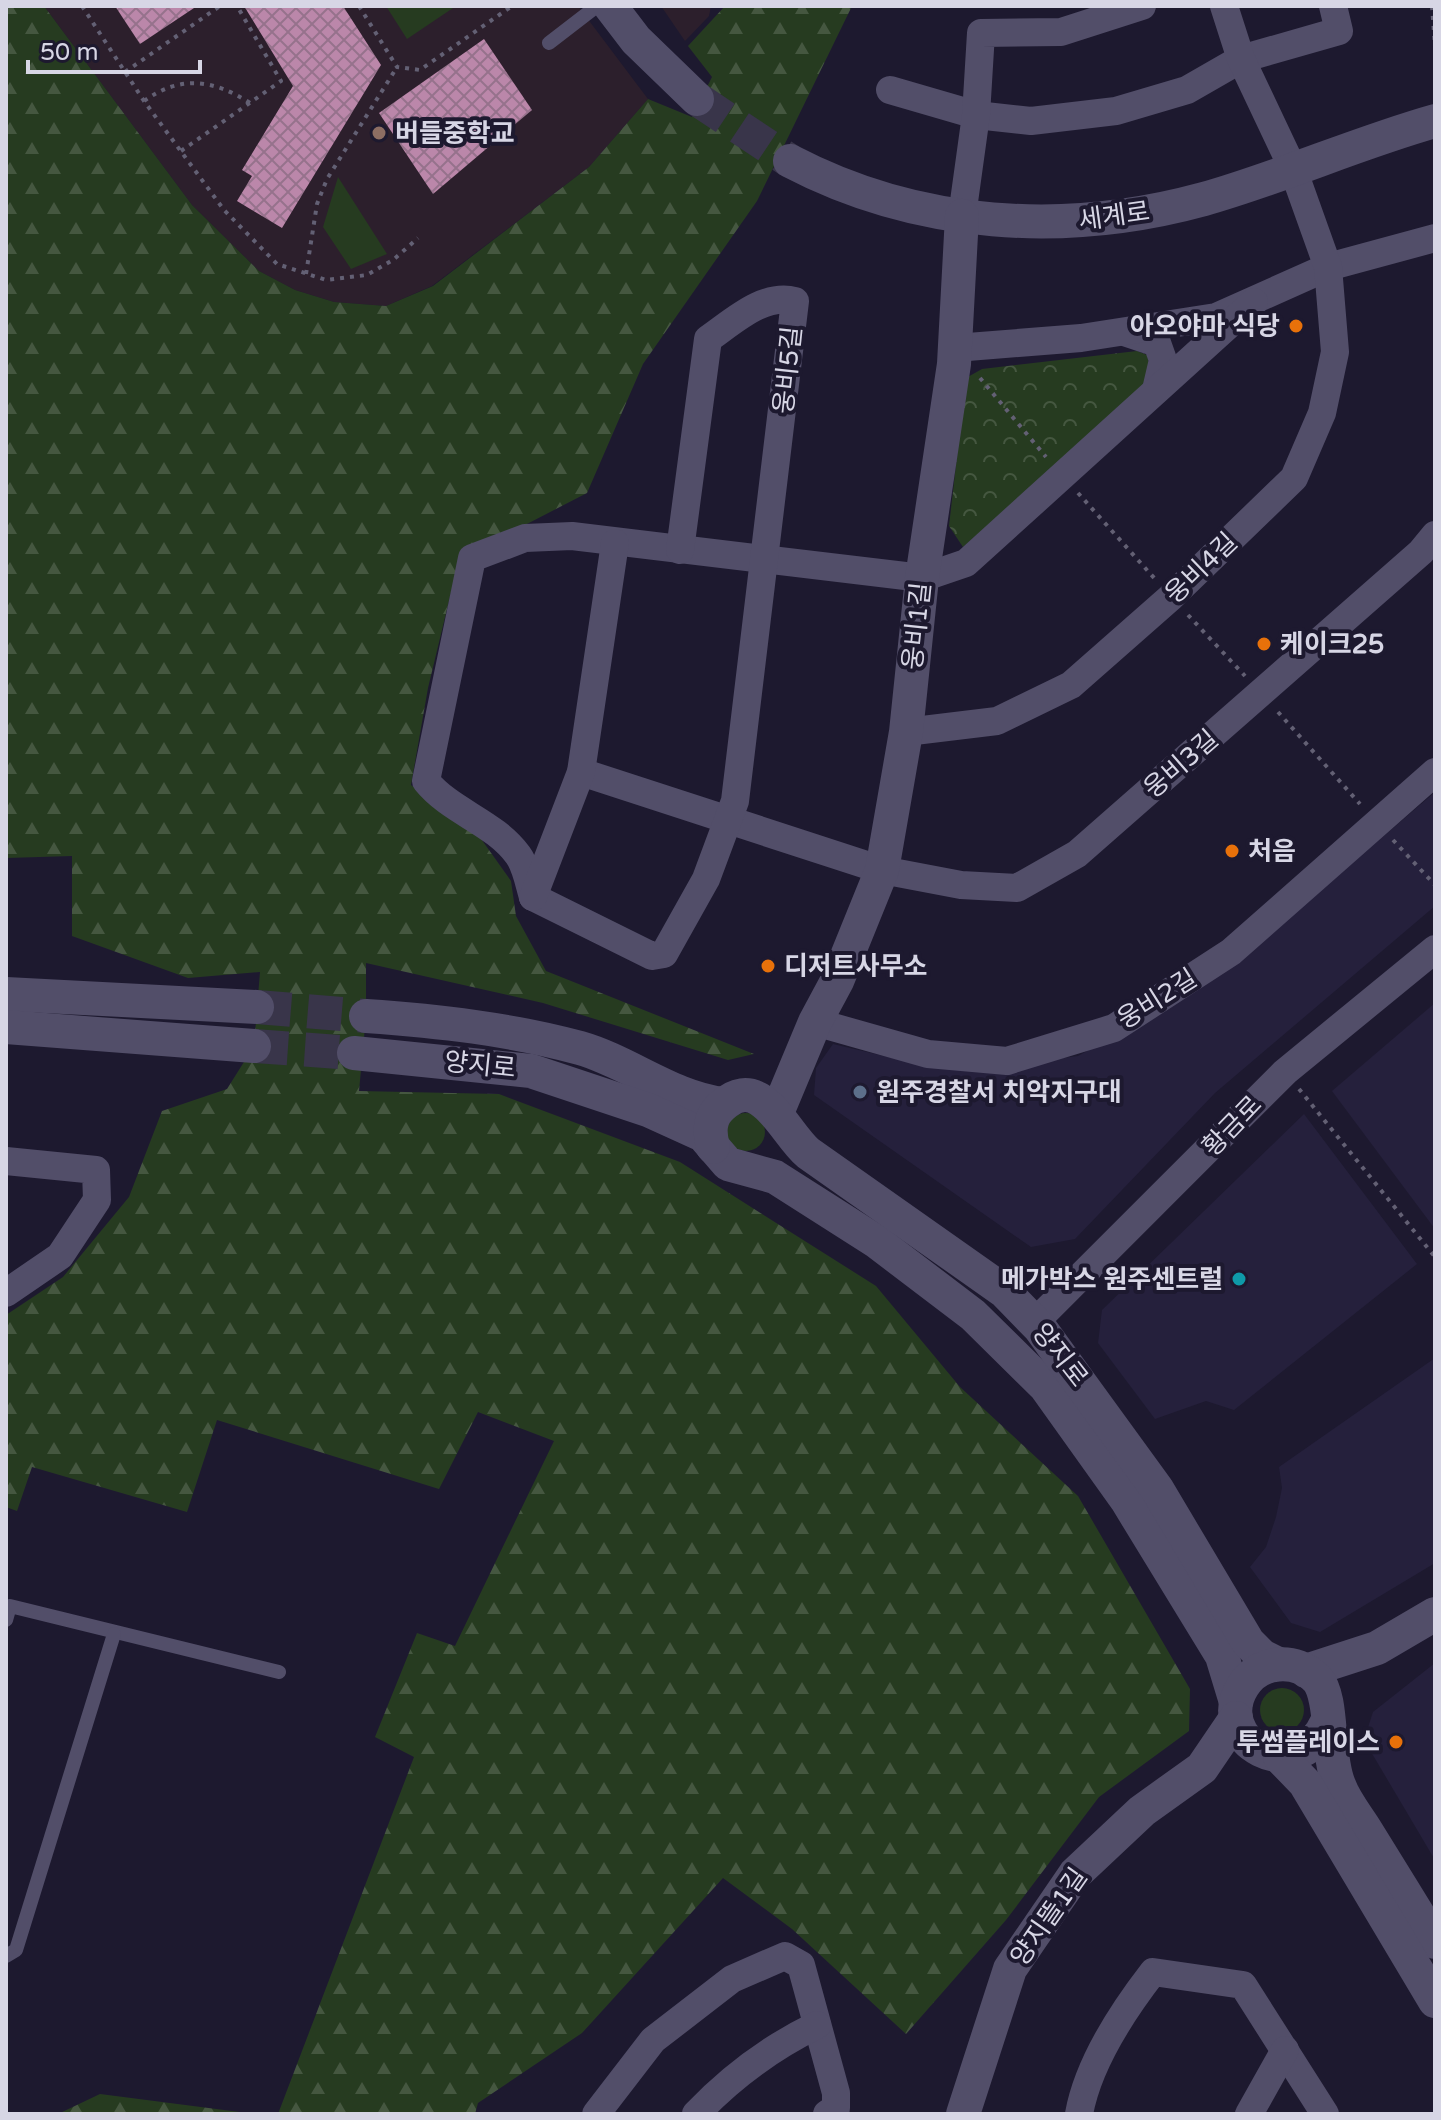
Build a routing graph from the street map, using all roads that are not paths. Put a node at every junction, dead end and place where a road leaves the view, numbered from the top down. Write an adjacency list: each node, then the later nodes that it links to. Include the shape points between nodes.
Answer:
1 (597, 6): 6 (lane)
2 (610, 6): 9 (street, via 636,40)
3 (1142, 6): 10 (street, via 1061,32 981,33)
4 (1224, 6): 7 (street, 웅비4길)
5 (1333, 6): 7 (street, via 1339,31)
6 (549, 43)
7 (1241, 59): 10 (street, via 1187,90 1116,111 1031,121); 13 (street, 웅비4길)
8 (890, 90): 10 (street)
9 (697, 99)
10 (976, 115): 14 (street)
11 (1435, 121): 13 (street, 세계로)
12 (790, 161): 14 (street, 세계로, via 849,189)
13 (1293, 169): 14 (street, 세계로, via 1205,198 1107,220 1020,223); 16 (street, 웅비4길)
14 (962, 216): 19 (street, 웅비1길)
15 (1435, 238): 16 (street)
16 (1328, 267): 17 (street); 26 (street, 웅비4길, via 1335,352 1322,413 1294,478 1071,685 997,721)
17 (1254, 302): 18 (street, via 1216,317); 20 (street)
18 (1123, 331): 19 (street); 20 (street, via 1157,343 1163,360)
19 (955, 348): 25 (street, 웅비1길)
20 (1156, 390): 25 (street, via 966,563)
21 (1435, 535): 30 (street, 웅비3길, via 1077,854 1017,888 961,885)
22 (615, 543): 23 (street); 27 (street); 31 (street, via 572,536 525,538 472,558 426,781 439,797 486,824 520,856)
23 (680, 550): 24 (street); 24 (street, 웅비5길, via 708,339 752,308 779,297 795,301)
24 (766, 558): 25 (street); 29 (street, 웅비5길)
25 (922, 578): 26 (street, 웅비1길)
26 (906, 732): 30 (street, 웅비1길)
27 (581, 772): 29 (street); 31 (street)
28 (1435, 772): 36 (street, 웅비2길, via 1231,952 1114,1028 1007,1061 928,1054)
29 (731, 820): 30 (street); 31 (street, 웅비5길, via 706,879 664,954 652,956)
30 (882, 870): 36 (street, 웅비1길)
31 (533, 897)
32 (1435, 949): 46 (street, 황금로, via 1285,1072)
33 (6, 994): 34 (street)
34 (257, 1007)
35 (366, 1016): 41 (street, 양지로, via 450,1022 581,1048)
36 (815, 1022): 40 (street, 웅비1길)
37 (6, 1027): 38 (street)
38 (254, 1046)
39 (354, 1053): 41 (street, 양지로, via 531,1071)
40 (777, 1119): 41 (street, via 733,1098); 43 (street, via 778,1148); 44 (street, 양지로)
41 (707, 1120): 43 (street, via 728,1164)
42 (6, 1161): 45 (street, via 96,1170 97,1200 60,1256)
43 (762, 1173): 54 (street, 양지로, via 877,1242 973,1315 1046,1387 1094,1452 1222,1656)
44 (855, 1185): 46 (street, via 900,1204 1013,1285); 47 (street, 양지로, via 1004,1291 1040,1328)
45 (6, 1293)
46 (1041, 1316): 47 (street, via 1102,1394)
47 (1109, 1418): 52 (street, 양지로, via 1248,1642 1262,1656)
48 (1435, 1614): 51 (street)
49 (6, 1620): 50 (lane, via 10,1606)
50 (114, 1634): 53 (lane); 59 (lane, via 16,1950)
51 (1377, 1648): 52 (street); 55 (street)
52 (1292, 1667): 54 (street, via 1251,1675); 55 (street, via 1318,1680)
53 (279, 1672)
54 (1236, 1710): 56 (street, via 1251,1745); 57 (street)
55 (1328, 1714): 56 (street, via 1310,1747); 58 (street, via 1339,1787)
56 (1272, 1755): 57 (street); 60 (street, via 1305,1783)
57 (1202, 1768): 66 (street, 양지뜰1길, via 1142,1811 1075,1874 1010,1969)
58 (1435, 1942)
59 (6, 1956)
60 (1435, 2001)
61 (817, 2025): 63 (street, via 801,1965 785,1956 732,1979 653,2040); 64 (street, via 773,2046); 65 (street, via 836,2093 836,2108)
62 (1285, 2050): 67 (street, via 1243,1985 1153,1972 1132,1998 1083,2090); 68 (street); 69 (street)
63 (596, 2114)
64 (696, 2114)
65 (827, 2114)
66 (963, 2114)
67 (1079, 2114)
68 (1249, 2114)
69 (1325, 2114)

